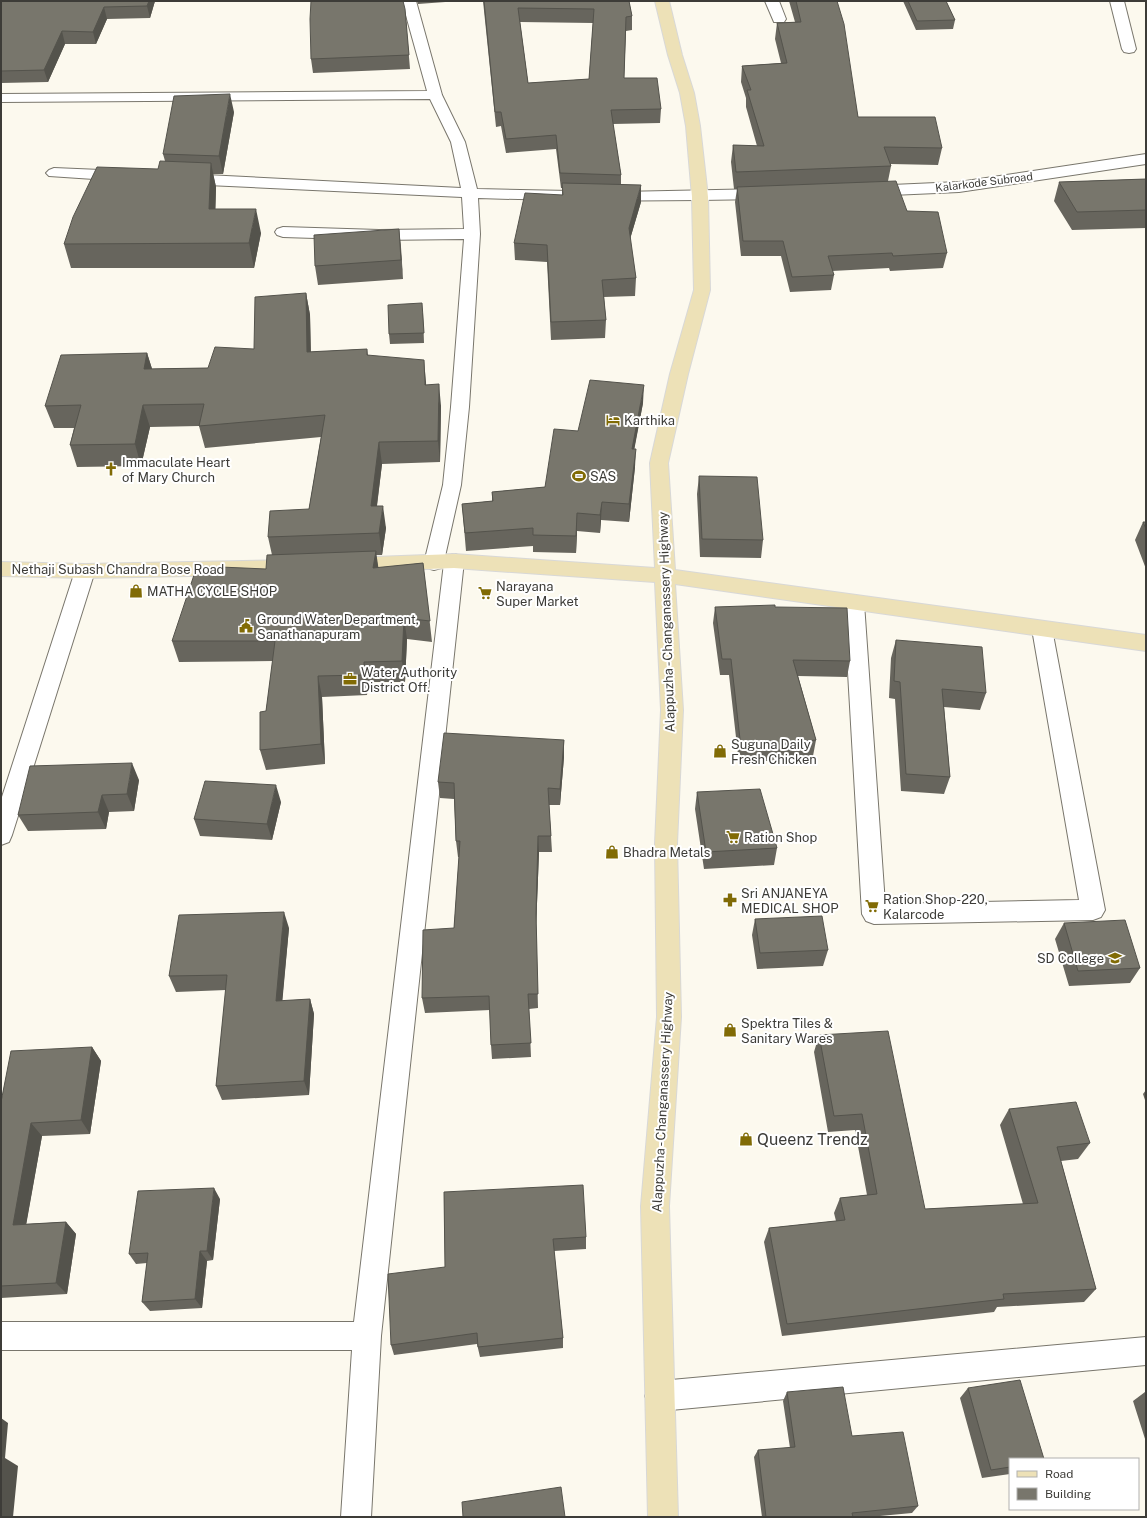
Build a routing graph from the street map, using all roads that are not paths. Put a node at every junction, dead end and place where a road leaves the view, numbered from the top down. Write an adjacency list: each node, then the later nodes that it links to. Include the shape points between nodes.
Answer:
1 (409, 1): 7 (street)
2 (662, 1): 16 (main road, Alappuzha - Changanassery Highway, via 687,93)
3 (772, 1): 5 (street)
4 (1117, 1): 6 (street)
5 (779, 19)
6 (1129, 49)
7 (435, 95): 8 (street); 14 (street, via 458,142)
8 (1, 98)
9 (1146, 159): 13 (street, Kalarkode Subroad, via 959,187)
10 (54, 173): 11 (street)
11 (140, 177)
12 (172, 179): 14 (street)
13 (857, 191)
14 (470, 193): 16 (street); 18 (street)
15 (779, 194): 16 (street)
16 (700, 197): 22 (main road, Alappuzha - Changanassery Highway, via 702,290 679,374 659,463)
17 (283, 232): 18 (street)
18 (472, 234): 19 (street, via 460,407)
19 (444, 562): 21 (main road, Nethaji Subash Chandra Bose Road); 22 (main road, Nethaji Subash Chandra Bose Road); 28 (street)
20 (1, 569): 21 (main road, Nethaji Subash Chandra Bose Road)
21 (85, 571): 26 (street)
22 (666, 576): 23 (main road, Nethaji Subash Chandra Bose Road); 30 (main road, Alappuzha - Changanassery Highway, via 672,710 666,844 669,1017 655,1206)
23 (854, 603): 24 (main road, Nethaji Subash Chandra Bose Road); 24 (street, via 874,914 1093,910)
24 (1042, 629): 25 (main road, Nethaji Subash Chandra Bose Road)
25 (1146, 643)
26 (1, 835)
27 (1, 1336): 28 (street)
28 (367, 1336): 31 (street)
29 (1146, 1351): 30 (street)
30 (660, 1396): 32 (main road, Alappuzha - Changanassery Highway)
31 (356, 1517)
32 (664, 1517)

